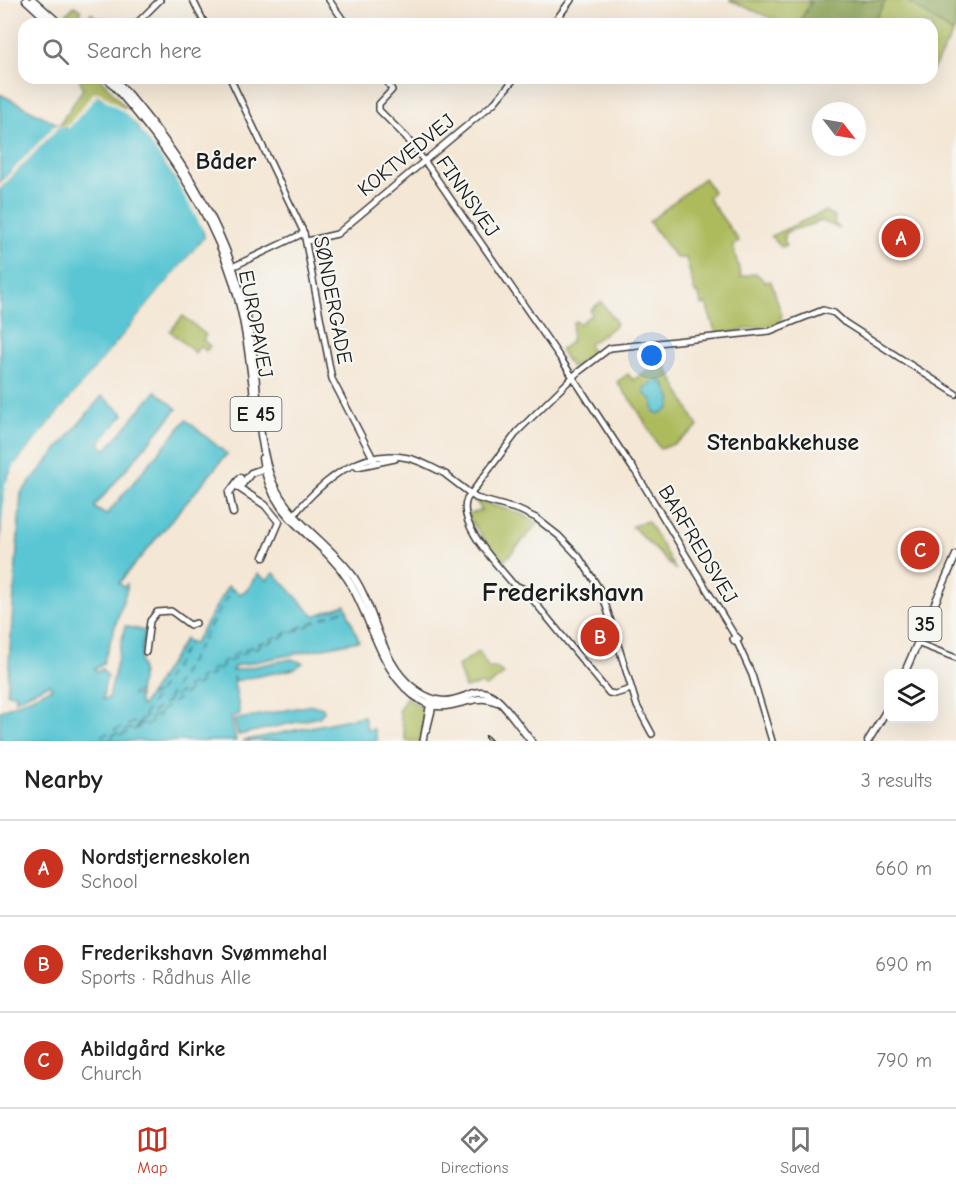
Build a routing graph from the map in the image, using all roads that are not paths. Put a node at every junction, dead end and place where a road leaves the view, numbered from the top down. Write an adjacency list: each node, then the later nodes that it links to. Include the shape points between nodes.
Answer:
1 (26, 0): 7 (main road)
2 (33, 0): 8 (main road)
3 (160, 0): 9 (street)
4 (194, 0): 10 (street)
5 (329, 0): 11 (street)
6 (571, 0): 12 (street)
7 (46, 18)
8 (53, 18)
9 (142, 18)
10 (202, 18)
11 (342, 18)
12 (558, 18)
13 (112, 84): 21 (main road, EUROPAVEJ / E 45, via 177,167)
14 (119, 84): 21 (main road, EUROPAVEJ / E 45, via 181,163 215,224)
15 (233, 84): 19 (street, SØNDERGADE)
16 (388, 84): 18 (street, FINNSVEJ, via 392,90 378,106)
17 (510, 84): 18 (street, KOKTVEDVEJ, via 495,102)
18 (424, 161): 20 (street, KOKTVEDVEJ, via 335,235); 22 (street, FINNSVEJ)
19 (304, 233): 20 (street, SØNDERGADE); 21 (street)
20 (307, 241): 25 (street, SØNDERGADE, via 332,379)
21 (231, 267): 26 (main road, EUROPAVEJ / E 45, via 244,301 252,346)
22 (526, 310): 23 (street, BARFREDSVEJ)
23 (571, 379): 24 (street, via 615,346 763,332 829,312); 27 (street, via 518,431); 45 (street, BARFREDSVEJ, via 669,524 736,639 753,675)
24 (956, 394)
25 (374, 460): 27 (street, via 386,456 417,461); 29 (street, via 346,470 321,486)
26 (265, 466): 28 (main road, via 242,476 230,491); 29 (main road); 29 (main road, via 279,504); 32 (main road, via 251,473 239,488 265,504 279,524)
27 (472, 493): 39 (street, via 527,513 554,532 580,560 602,594); 39 (street, via 464,510 474,533 513,584 524,589 610,694)
28 (233, 513)
29 (294, 517): 40 (main road, via 353,577 402,676)
30 (956, 549): 33 (main road, 35)
31 (956, 555): 33 (main road, 35)
32 (264, 557)
33 (947, 575): 35 (main road, 35)
34 (196, 623): 36 (street, via 190,625 172,611 159,611 152,617)
35 (917, 643): 37 (street); 38 (main road, 35)
36 (146, 652)
37 (956, 658)
38 (906, 669)
39 (631, 689): 42 (street)
40 (432, 702): 43 (street); 44 (main road, via 480,692 500,704)
41 (884, 715): 46 (main road)
42 (652, 734)
43 (424, 741)
44 (531, 741)
45 (772, 741)
46 (868, 741)

